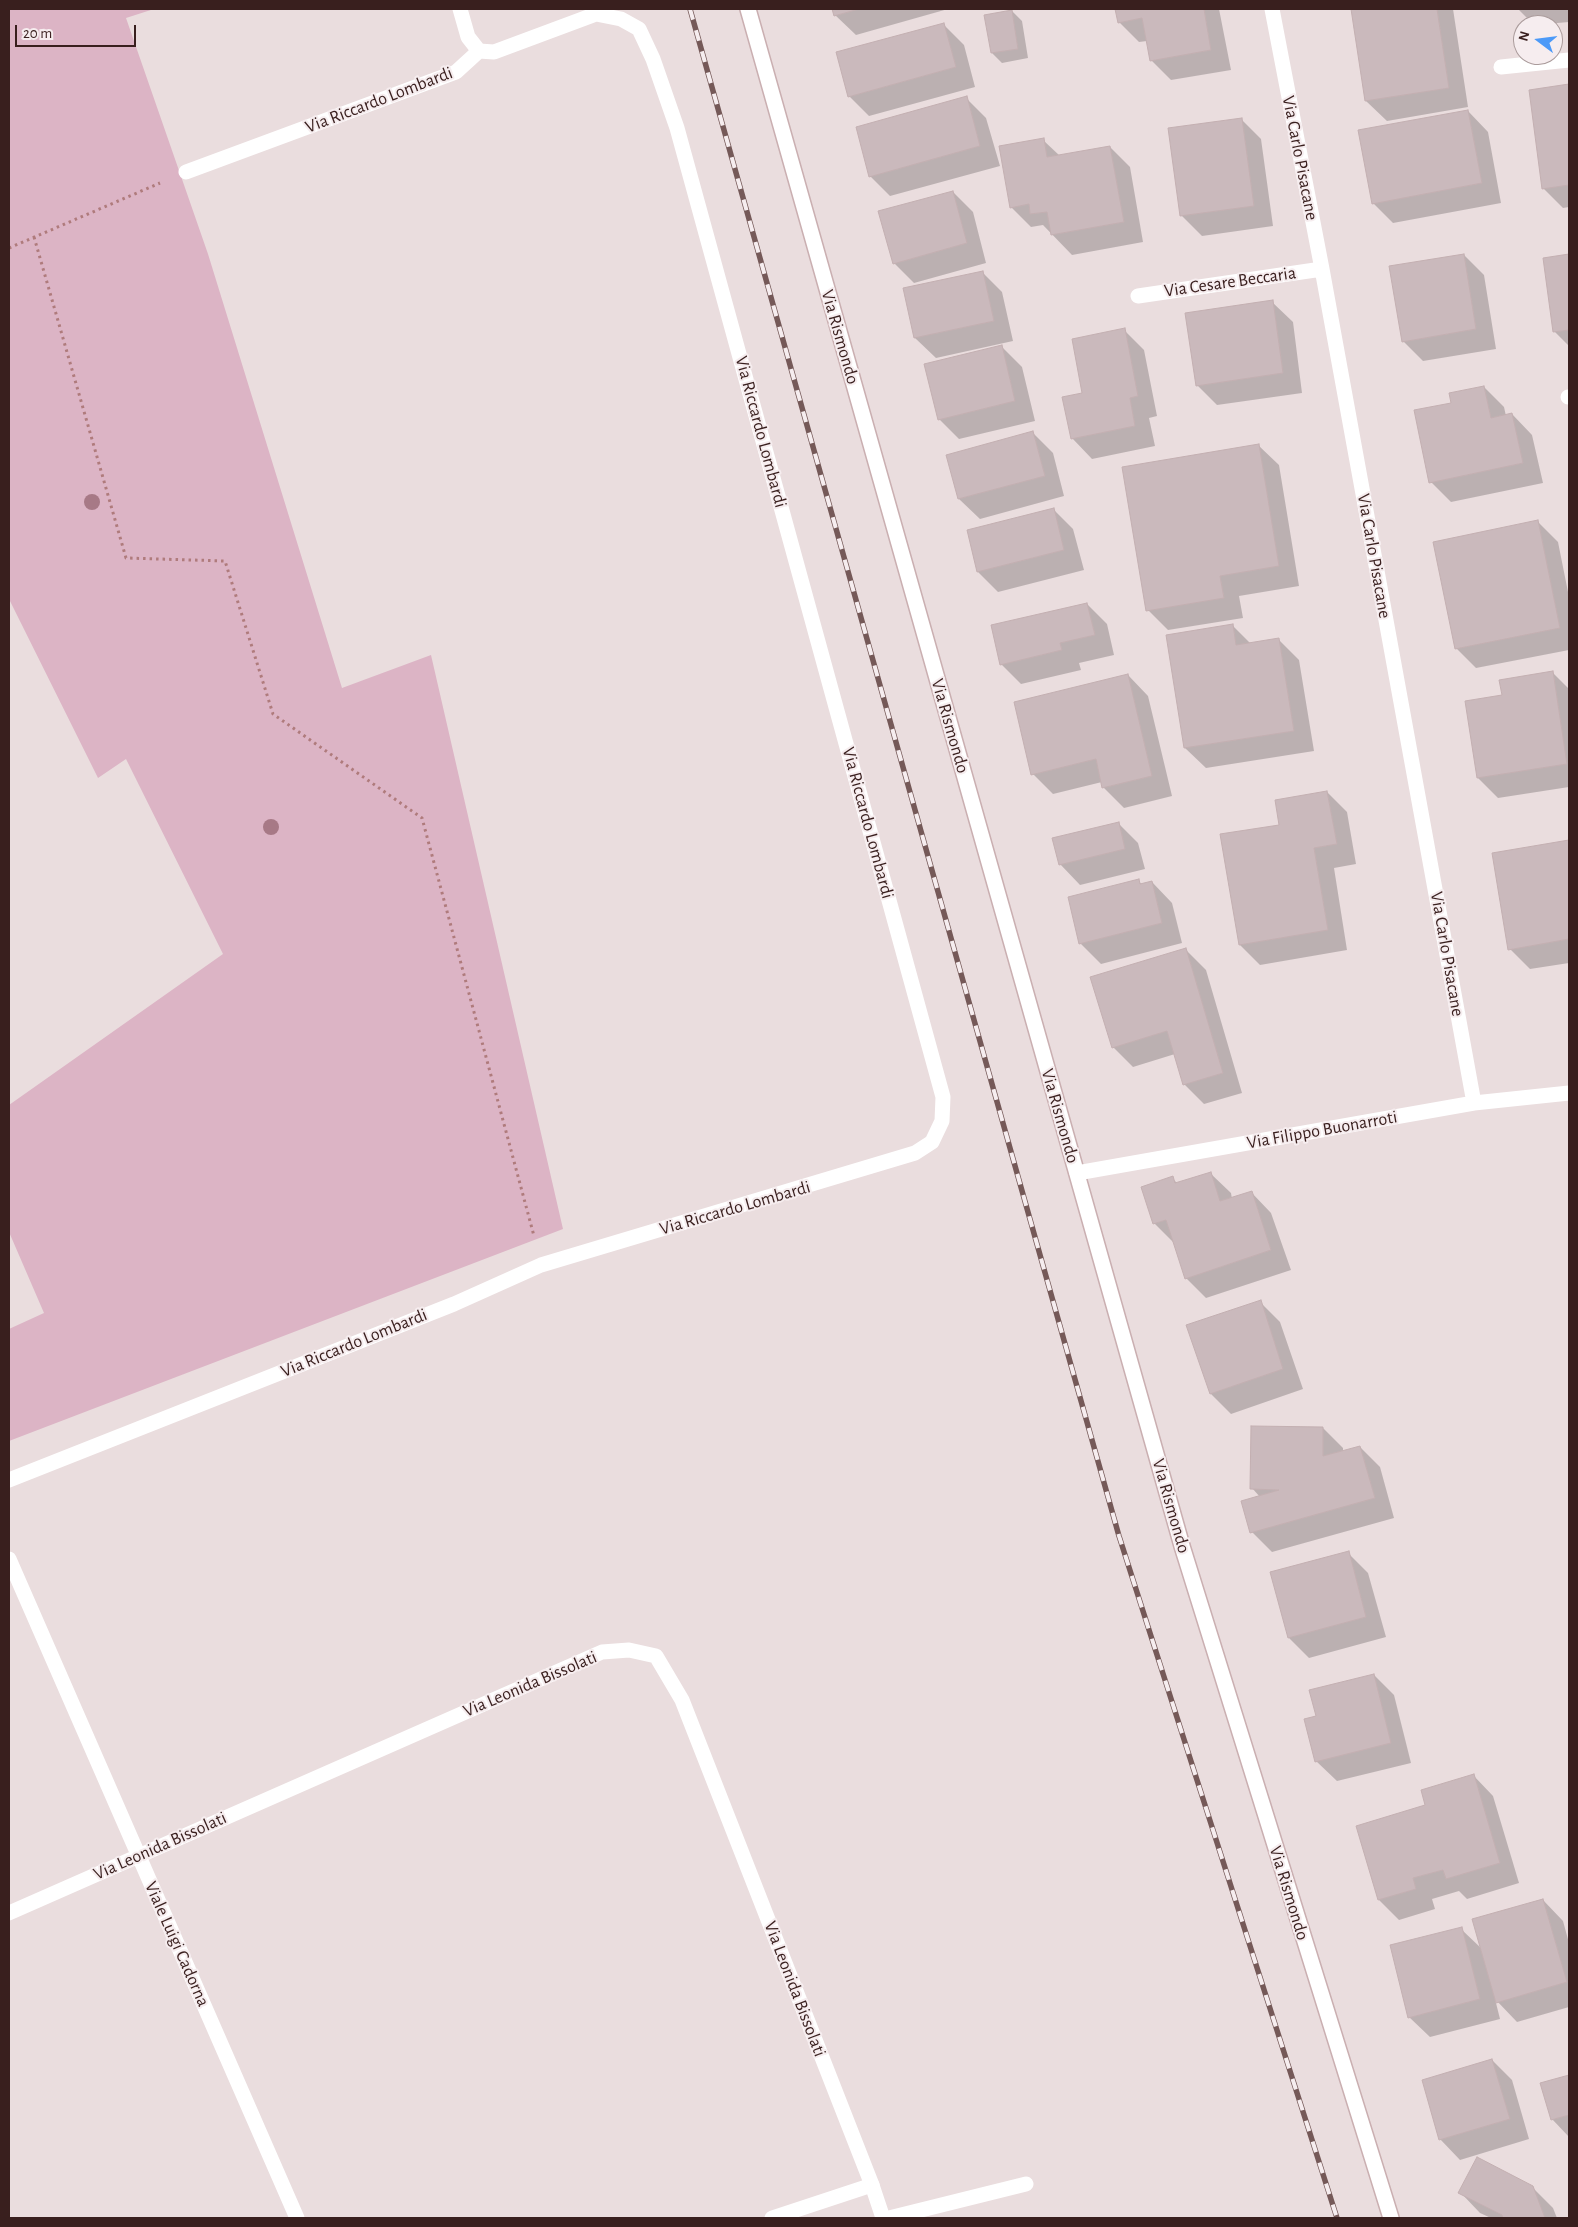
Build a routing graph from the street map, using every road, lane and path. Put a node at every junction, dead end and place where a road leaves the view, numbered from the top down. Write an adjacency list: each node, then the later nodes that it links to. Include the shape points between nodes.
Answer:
1 (460, 9): 4 (street, via 468,37)
2 (748, 9): 14 (street, Via Rismondo)
3 (1272, 9): 10 (street, Via Carlo Pisacane)
4 (479, 51): 7 (street, Via Riccardo Lombardi, via 456,72); 15 (street, Via Riccardo Lombardi, via 494,52 596,14 621,19 639,29 653,59 677,128 943,1097 942,1120 932,1142 915,1153)
5 (1569, 60): 6 (street)
6 (1501, 67)
7 (186, 172): 8 (path)
8 (34, 237): 9 (path); 15 (path, via 126,558 225,562 273,714 422,818)
9 (9, 248)
10 (1322, 268): 11 (street, Via Cesare Beccaria); 13 (street, Via Carlo Pisacane)
11 (1138, 296)
12 (1569, 1093): 13 (street, Via Filippo Buonarroti)
13 (1474, 1103): 14 (street, Via Filippo Buonarroti)
14 (1076, 1173): 26 (street, Via Rismondo, via 1182,1546)
15 (541, 1265): 16 (street, Via Riccardo Lombardi, via 454,1304)
16 (9, 1480)
17 (9, 1559): 18 (street, Viale Luigi Cadorna)
18 (138, 1856): 19 (street, Via Leonida Bissolati); 21 (street, Via Leonida Bissolati, via 602,1652 629,1650 656,1656 682,1700); 22 (street, Viale Luigi Cadorna)
19 (9, 1913)
20 (1026, 2184): 25 (street)
21 (872, 2185): 23 (street); 24 (street, Via Leonida Bissolati)
22 (297, 2218)
23 (772, 2218)
24 (883, 2218)
25 (888, 2218)
26 (1390, 2218)

